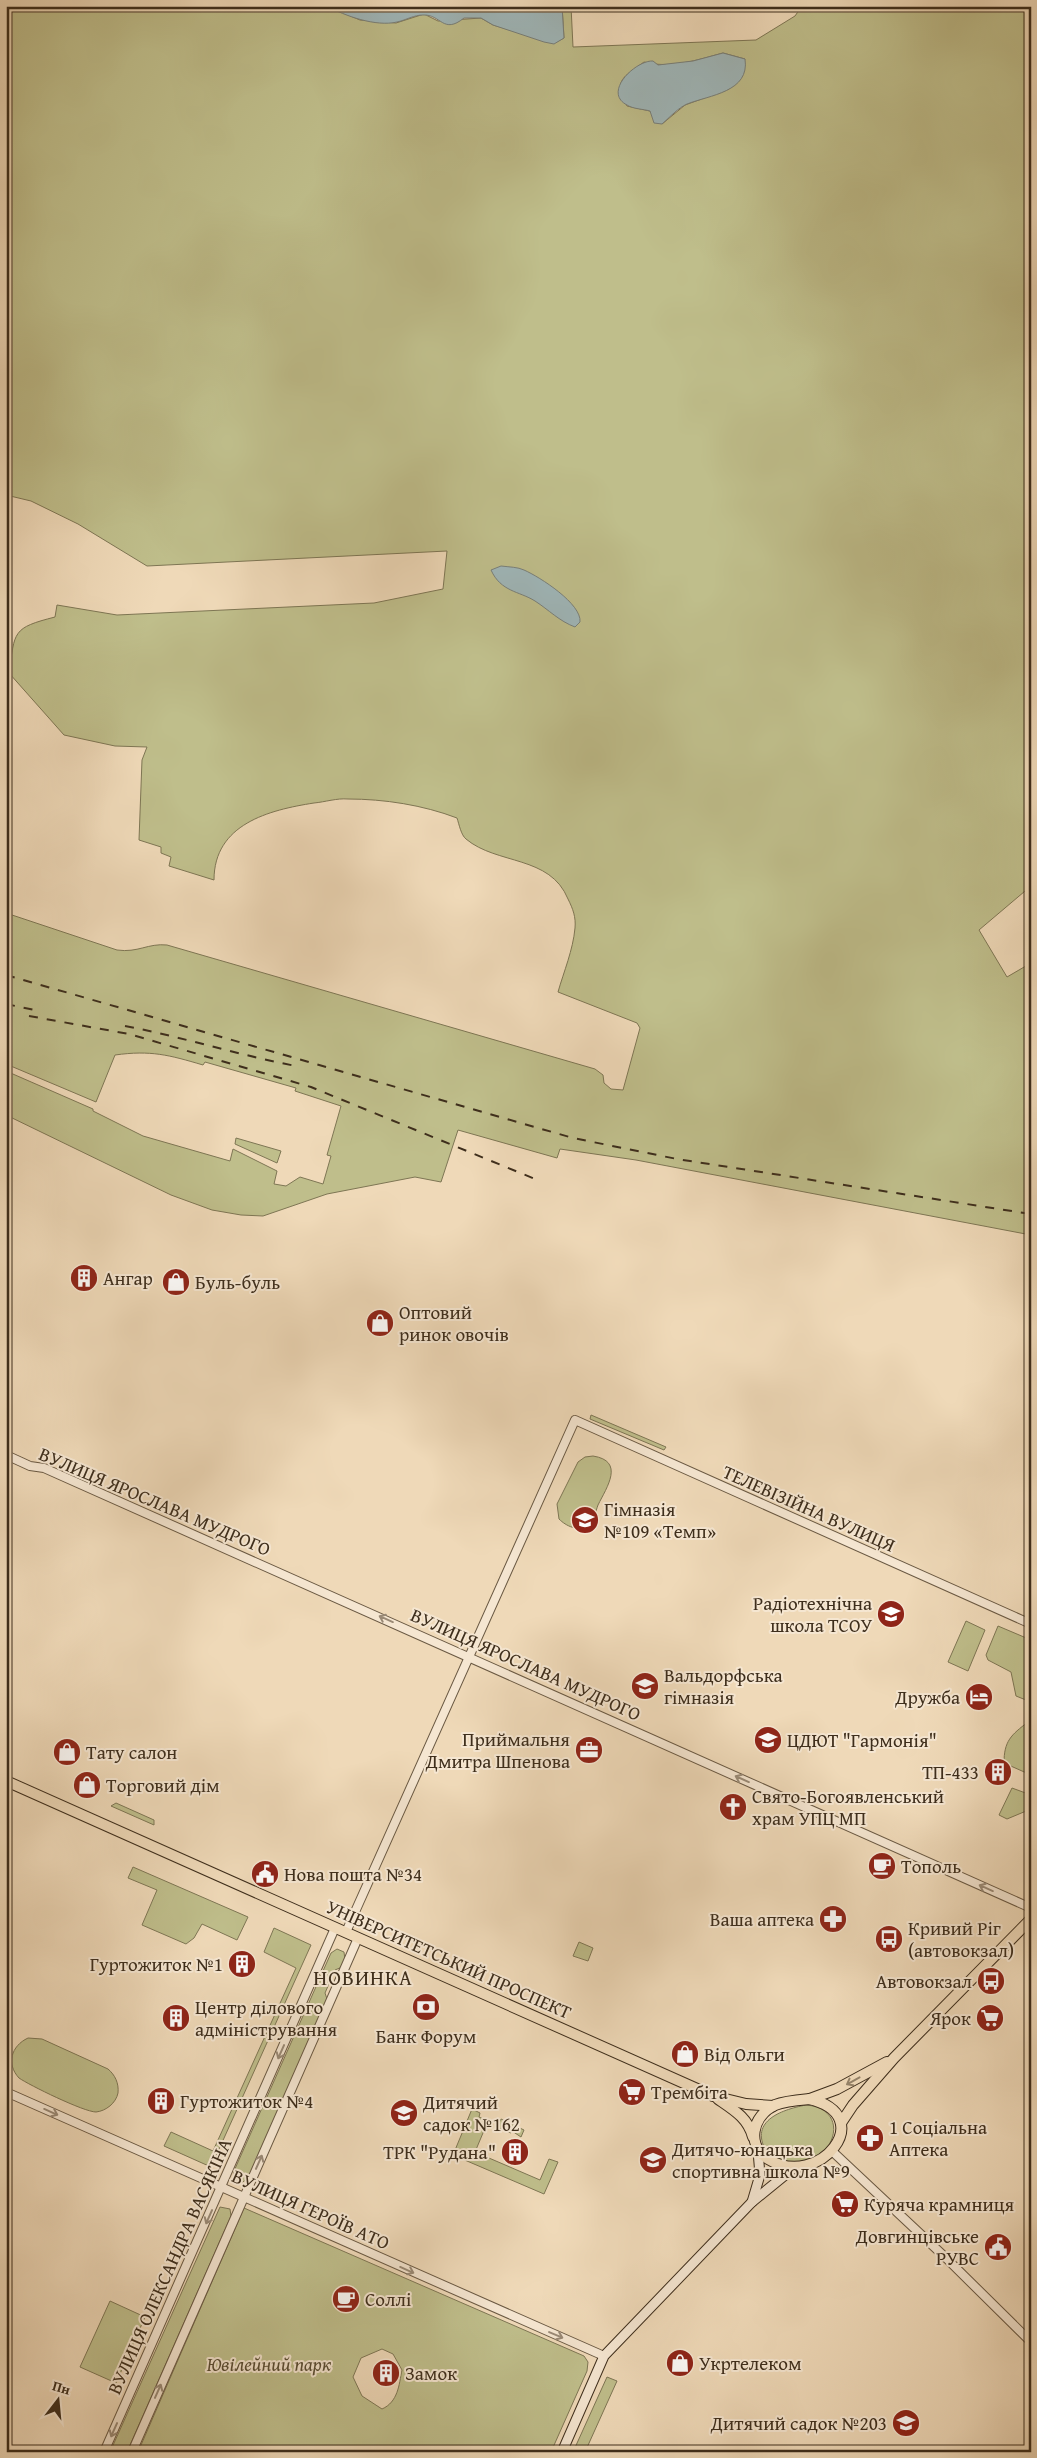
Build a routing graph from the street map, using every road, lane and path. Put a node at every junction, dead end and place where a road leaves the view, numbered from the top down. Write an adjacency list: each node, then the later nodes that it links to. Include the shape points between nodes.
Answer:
1 (6, 1455): 3 (street, ВУЛИЦЯ ЯРОСЛАВА МУДРОГО, one-way to 1, via 44,1468 30,1466)
2 (1031, 1624): 3 (street, ТЕЛЕВІЗІЙНА ВУЛИЦЯ, via 575,1420)
3 (469, 1656): 5 (street, ВУЛИЦЯ ЯРОСЛАВА МУДРОГО, one-way to 3); 8 (street)
4 (6, 1782): 7 (main road, УНІВЕРСИТЕТСЬКИЙ ПРОСПЕКТ)
5 (1031, 1908)
6 (1031, 1919): 10 (main road)
7 (335, 1928): 8 (main road, УНІВЕРСИТЕТСЬКИЙ ПРОСПЕКТ); 20 (street, ВУЛИЦЯ ОЛЕКСАНДРА ВАСЯКІНА, one-way to 20)
8 (346, 1932): 9 (main road, УНІВЕРСИТЕТСЬКИЙ ПРОСПЕКТ)
9 (358, 1938): 12 (main road, УНІВЕРСИТЕТСЬКИЙ ПРОСПЕКТ); 21 (street, one-way to 9)
10 (894, 2058): 13 (main road, one-way to 13, via 837,2089); 15 (main road)
11 (6, 2092): 20 (street, ВУЛИЦЯ ГЕРОЇВ АТО, one-way to 20)
12 (713, 2096): 14 (main road); 16 (main road, via 744,2118)
13 (809, 2099): 14 (main road); 15 (main road, via 828,2106)
14 (773, 2106): 16 (main road, via 757,2123)
15 (841, 2122): 18 (main road)
16 (753, 2138): 17 (main road)
17 (758, 2152): 19 (main road, via 780,2165); 22 (main road, via 760,2175)
18 (833, 2152): 19 (main road, via 820,2160); 23 (street)
19 (795, 2167): 22 (main road)
20 (222, 2188): 21 (street, ВУЛИЦЯ ГЕРОЇВ АТО); 25 (street, ВУЛИЦЯ ОЛЕКСАНДРА ВАСЯКІНА, one-way to 25)
21 (244, 2196): 24 (street, ВУЛИЦЯ ГЕРОЇВ АТО, one-way to 24); 26 (street, one-way to 21)
22 (752, 2202): 24 (main road)
23 (1031, 2342)
24 (604, 2356): 27 (main road)
25 (104, 2452)
26 (132, 2452)
27 (562, 2452)

